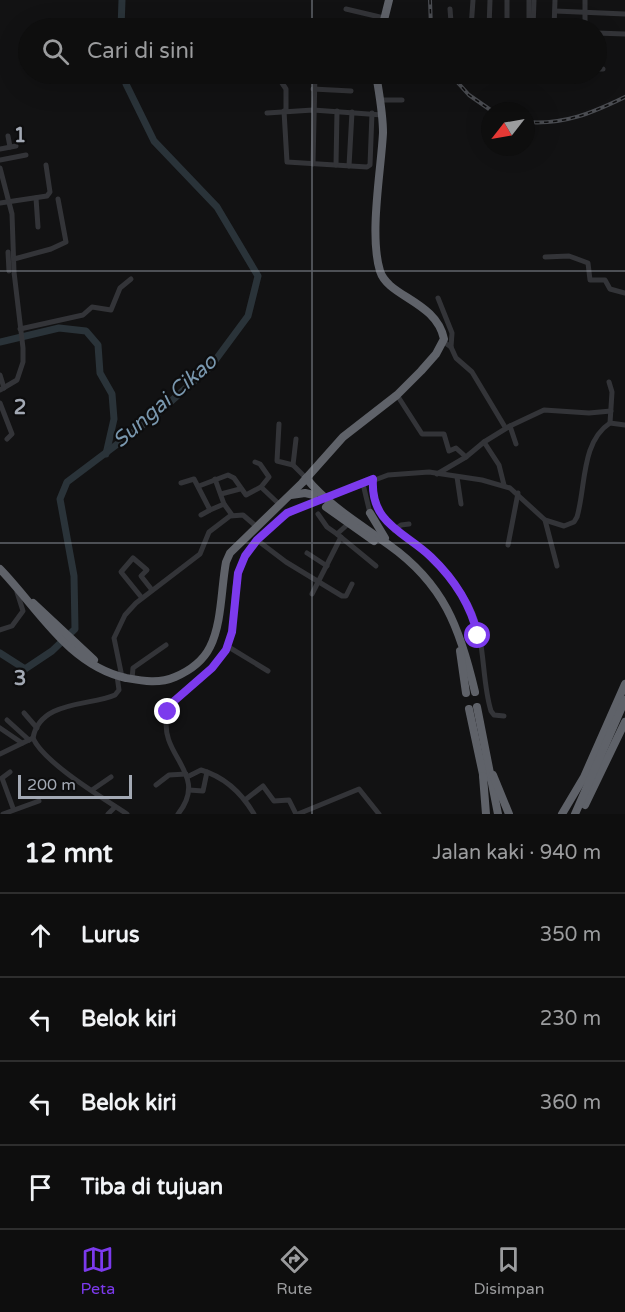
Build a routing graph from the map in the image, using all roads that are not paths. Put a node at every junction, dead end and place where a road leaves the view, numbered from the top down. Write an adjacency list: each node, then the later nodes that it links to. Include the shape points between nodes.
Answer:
1 (389, 0): 13 (highway)
2 (473, 0): 15 (street)
3 (490, 0): 16 (street)
4 (507, 0): 17 (street)
5 (555, 0): 10 (street)
6 (585, 0): 11 (street)
7 (531, 1): 18 (street); 19 (street)
8 (346, 9): 13 (street)
9 (450, 9): 14 (street)
10 (555, 11): 11 (street); 20 (street)
11 (585, 13): 12 (street); 21 (street)
12 (625, 14)
13 (384, 18)
14 (452, 18)
15 (473, 18)
16 (489, 18)
17 (507, 18)
18 (530, 18)
19 (532, 18)
20 (555, 18)
21 (585, 18)
22 (607, 33): 23 (street)
23 (625, 34)
24 (282, 84): 32 (street)
25 (314, 84): 27 (street)
26 (378, 84): 29 (highway)
27 (314, 89): 28 (street); 31 (street)
28 (351, 91)
29 (380, 100): 30 (street); 37 (highway)
30 (402, 100)
31 (313, 110): 32 (street); 33 (street); 43 (street)
32 (285, 111): 35 (street); 43 (street, via 287,162)
33 (337, 111): 34 (street); 44 (street)
34 (352, 112): 36 (street); 45 (street)
35 (267, 113)
36 (372, 113): 37 (street); 45 (street, via 369,166)
37 (382, 115): 61 (highway, via 377,244 382,275 438,321)
38 (8, 136): 39 (street, via 13,147)
39 (0, 149)
40 (26, 155): 41 (street)
41 (0, 160)
42 (46, 165): 47 (street, via 49,194)
43 (313, 165): 44 (street)
44 (336, 165): 45 (street)
45 (349, 166)
46 (0, 168): 49 (street)
47 (36, 198): 49 (street); 51 (street)
48 (58, 199): 55 (street, via 66,242)
49 (10, 201): 50 (street); 52 (street)
50 (0, 204)
51 (38, 227)
52 (11, 251): 53 (street); 55 (street); 56 (street)
53 (0, 253)
54 (545, 257): 58 (street, via 569,256 588,263 590,280 605,280 610,289)
55 (14, 259): 60 (street)
56 (9, 271)
57 (132, 279): 60 (street, via 120,288 111,310 92,307 83,315)
58 (625, 293)
59 (438, 298): 61 (street, via 452,333)
60 (20, 332): 64 (street, via 20,375)
61 (447, 345): 65 (highway); 71 (street, via 472,372)
62 (0, 375): 64 (street)
63 (609, 382): 67 (street)
64 (2, 389)
65 (397, 395): 76 (street, via 422,434 444,434 449,451 456,448); 78 (highway, via 349,432)
66 (0, 403): 72 (street, via 12,434)
67 (611, 411): 68 (street); 71 (street, via 544,410)
68 (610, 423): 70 (street); 103 (street, via 599,431 590,449 574,522 559,526)
69 (279, 424): 79 (street, via 276,461)
70 (625, 424)
71 (507, 426): 74 (street); 75 (street, via 513,429)
72 (7, 439)
73 (296, 440): 79 (street)
74 (484, 442): 76 (street); 87 (street, via 499,465)
75 (516, 444)
76 (466, 457): 80 (street)
77 (255, 462): 89 (street, via 269,477)
78 (319, 464): 84 (highway); 94 (highway)
79 (293, 465): 84 (street)
80 (437, 474): 81 (street); 83 (street, via 400,472)
81 (457, 477): 87 (street); 96 (street)
82 (215, 479): 88 (street); 90 (street, via 230,476); 91 (street)
83 (373, 479): 86 (street); 107 (street, via 376,504)
84 (304, 481): 93 (highway); 94 (highway)
85 (181, 483): 88 (street, via 195,479)
86 (363, 484): 94 (street, bridge, via 335,495); 99 (street)
87 (504, 485): 92 (street)
88 (199, 486): 98 (street)
89 (261, 487): 90 (street, via 248,495); 97 (street)
90 (240, 489): 91 (street)
91 (221, 494): 95 (street)
92 (518, 494): 103 (street); 110 (street)
93 (290, 495): 94 (highway, via 305,492); 97 (highway)
94 (315, 496): 104 (highway); 109 (street, via 287,513)
95 (224, 504): 98 (street); 102 (street)
96 (461, 504)
97 (280, 505): 106 (highway)
98 (210, 510): 101 (street)
99 (370, 513): 104 (highway, via 364,523); 111 (highway)
100 (318, 514): 108 (street)
101 (201, 515)
102 (232, 515): 106 (street, via 243,515); 120 (street, via 207,534 200,554)
103 (545, 520): 115 (street)
104 (351, 522): 108 (street); 111 (highway); 111 (highway, via 408,565 438,596 455,632 470,692 462,642 446,603 423,573)
105 (409, 524): 107 (street)
106 (257, 527): 127 (highway, via 228,557 216,628 205,655 171,678 153,682)
107 (394, 530): 131 (street, via 431,557 470,607 491,711)
108 (339, 536): 113 (street); 114 (street)
109 (257, 540): 117 (street); 125 (street, via 238,573)
110 (508, 545)
111 (392, 547)
112 (307, 553): 113 (street)
113 (327, 566): 117 (street)
114 (376, 566)
115 (556, 566)
116 (0, 569): 119 (highway)
117 (318, 581): 118 (street, via 343,597); 121 (street)
118 (352, 584)
119 (14, 585): 123 (street, via 24,610 12,626); 127 (highway, via 75,648 100,668)
120 (152, 590): 122 (street); 122 (street, via 141,576 147,570 133,558 121,572)
121 (312, 594)
122 (142, 598): 127 (street, via 125,615 115,634)
123 (0, 630)
124 (166, 645): 127 (street)
125 (227, 646): 126 (street); 143 (street, via 212,668 178,697 168,712 168,737)
126 (268, 671)
127 (123, 679): 135 (street, via 115,696 69,705)
128 (625, 684): 162 (highway, via 584,777)
129 (625, 700): 163 (highway)
130 (24, 713): 135 (street)
131 (504, 716)
132 (7, 720): 136 (street)
133 (625, 722): 164 (highway)
134 (0, 728): 137 (street)
135 (37, 728): 136 (street)
136 (31, 739): 137 (street); 146 (street)
137 (22, 743): 139 (street)
138 (485, 749): 140 (highway, via 473,708); 160 (highway); 161 (highway)
139 (0, 754)
140 (482, 769): 159 (highway); 160 (highway)
141 (10, 772): 151 (street, via 2,778)
142 (207, 772): 143 (street, via 197,770); 147 (street, via 203,791); 148 (street, via 231,785)
143 (186, 775): 145 (street, via 166,777); 147 (street)
144 (111, 777): 146 (street)
145 (156, 785)
146 (92, 790): 150 (street)
147 (189, 790): 155 (street)
148 (245, 800): 156 (street); 157 (street, via 263,786 274,801 289,800)
149 (39, 801): 151 (street)
150 (115, 807): 153 (street); 154 (street)
151 (13, 808): 152 (street)
152 (3, 814)
153 (108, 814)
154 (127, 814)
155 (178, 814)
156 (254, 814)
157 (297, 814): 158 (street, via 359,789)
158 (379, 814)
159 (486, 814)
160 (495, 814)
161 (509, 814)
162 (562, 814)
163 (575, 814)
164 (581, 814)

